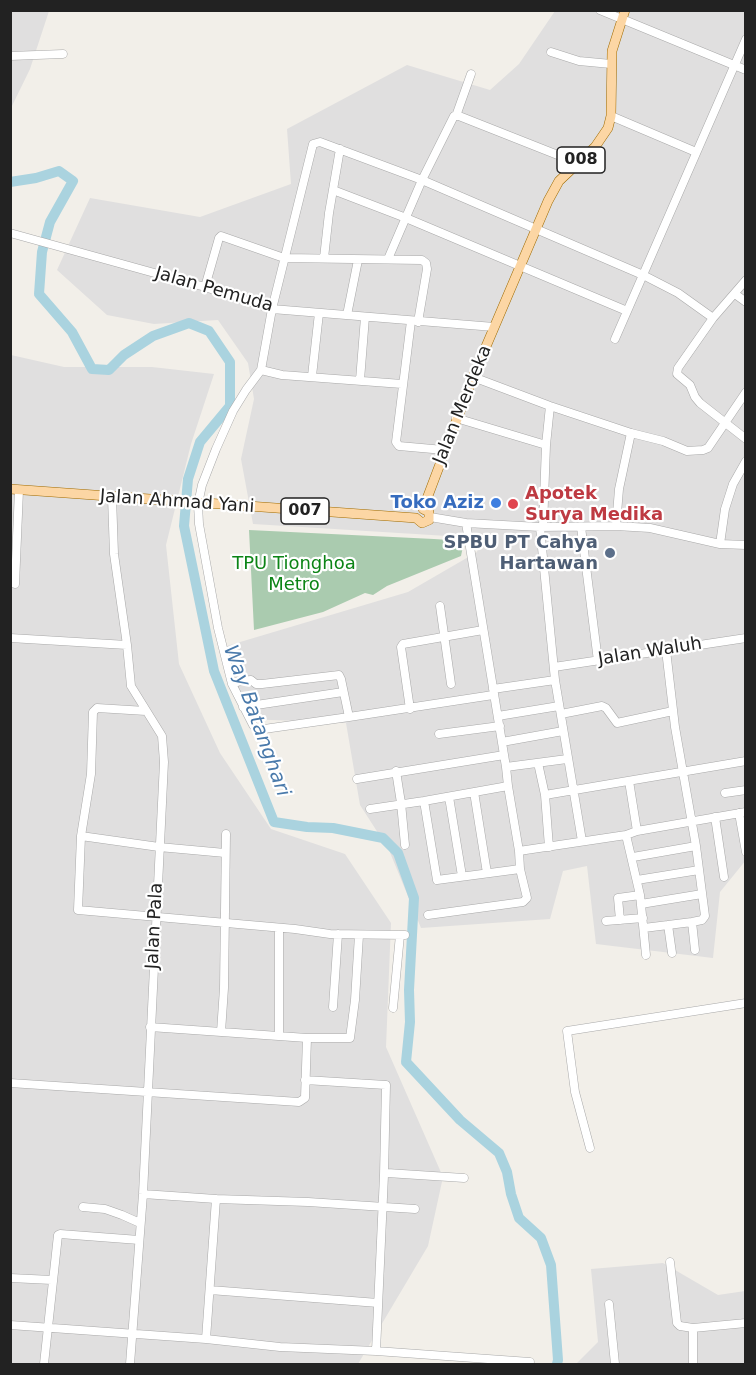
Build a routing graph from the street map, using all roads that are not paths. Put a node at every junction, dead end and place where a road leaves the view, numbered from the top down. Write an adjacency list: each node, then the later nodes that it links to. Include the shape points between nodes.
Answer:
1 (600, 10): 2 (street)
2 (623, 15): 7 (main road, 008); 8 (street)
3 (746, 39): 8 (street)
4 (550, 52): 7 (street)
5 (63, 54): 6 (street)
6 (10, 56)
7 (611, 64): 12 (main road, 008)
8 (734, 66): 9 (street); 14 (street)
9 (746, 70)
10 (471, 74): 11 (street)
11 (456, 116): 15 (street); 16 (street)
12 (611, 116): 14 (street); 15 (main road, 008, via 603,139)
13 (340, 149): 16 (street); 17 (street); 21 (street, via 320,142 313,144)
14 (696, 152): 26 (street)
15 (578, 163): 19 (main road, 008, via 559,181)
16 (422, 180): 18 (street); 19 (street)
17 (333, 190): 18 (street); 22 (street)
18 (406, 218): 23 (street); 25 (street)
19 (535, 230): 25 (main road, 008); 26 (street)
20 (10, 233): 28 (street, Jalan Pemuda)
21 (284, 258): 22 (street); 28 (street, via 220,237); 31 (street)
22 (324, 258): 24 (street)
23 (388, 259): 24 (street); 37 (street, via 426,263)
24 (358, 260): 34 (street)
25 (520, 265): 32 (street); 38 (main road, Jalan Merdeka / 008)
26 (643, 275): 32 (street); 36 (street)
27 (746, 280): 29 (street)
28 (205, 288): 31 (street, Jalan Pemuda)
29 (735, 294): 30 (street); 36 (street)
30 (746, 302)
31 (272, 309): 33 (street, Jalan Pemuda); 40 (street)
32 (627, 311): 39 (street)
33 (319, 313): 34 (street, Jalan Pemuda); 41 (street)
34 (347, 315): 35 (street, Jalan Pemuda)
35 (366, 317): 37 (street, Jalan Pemuda); 43 (street)
36 (713, 318): 48 (street, via 677,374 690,385 696,399)
37 (415, 322): 38 (street, Jalan Pemuda); 44 (street)
38 (494, 327): 42 (main road, Jalan Merdeka / 008)
39 (615, 339)
40 (261, 370): 41 (street); 56 (street, via 233,411)
41 (312, 376): 43 (street)
42 (473, 377): 46 (street); 47 (main road, Jalan Merdeka / 008)
43 (360, 380): 44 (street)
44 (402, 384): 52 (street, via 397,444)
45 (746, 392): 48 (street)
46 (550, 406): 49 (street); 51 (street)
47 (456, 418): 51 (street); 52 (main road, Jalan Merdeka / 008)
48 (724, 424): 49 (street, via 703,450 683,450); 50 (street)
49 (631, 433): 61 (street)
50 (746, 439)
51 (546, 445): 62 (street)
52 (444, 450): 57 (main road, Jalan Merdeka / 008)
53 (746, 461): 64 (street, via 730,492)
54 (15, 489): 55 (main road, Jalan Ahmad Yani / 007); 66 (street)
55 (112, 497): 56 (main road, Jalan Ahmad Yani / 007); 72 (street, Jalan Pala, via 114,554)
56 (196, 504): 59 (main road, Jalan Ahmad Yani / 007); 77 (street)
57 (423, 509): 58 (main road); 59 (main road, 008)
58 (430, 517): 59 (main road, via 422,523); 60 (street)
59 (416, 518)
60 (466, 523): 62 (street); 68 (street)
61 (616, 526): 63 (street); 64 (street, via 671,531)
62 (542, 527): 63 (street); 75 (street)
63 (581, 527): 74 (street)
64 (720, 543): 65 (street)
65 (746, 545)
66 (15, 584)
67 (440, 606): 69 (street)
68 (483, 630): 69 (street); 80 (street)
69 (445, 637): 78 (street); 82 (street, via 402,645)
70 (10, 638): 72 (street)
71 (746, 638): 73 (street, Jalan Waluh)
72 (127, 645): 84 (street, Jalan Pala, via 131,686)
73 (666, 650): 74 (street, Jalan Waluh); 85 (street)
74 (598, 661): 75 (street, Jalan Waluh)
75 (554, 667): 76 (street)
76 (555, 680): 80 (street); 83 (street)
77 (232, 684): 79 (street, via 339,675); 81 (street)
78 (451, 684)
79 (343, 692): 81 (street); 87 (street)
80 (493, 692): 82 (street); 86 (street)
81 (243, 706): 87 (street, via 257,730)
82 (410, 709): 87 (street)
83 (560, 710): 85 (street, via 602,706 617,723); 86 (street); 89 (street)
84 (146, 711): 117 (street, via 94,710 91,774); 122 (street, Jalan Pala, via 163,742)
85 (673, 711): 98 (street)
86 (498, 716): 88 (street)
87 (349, 717)
88 (500, 726): 90 (street); 91 (street)
89 (563, 731): 91 (street); 93 (street)
90 (439, 734)
91 (502, 742): 92 (street)
92 (504, 755): 96 (street); 97 (street)
93 (567, 759): 95 (street); 103 (street)
94 (746, 761): 98 (street)
95 (538, 763): 96 (street); 106 (street)
96 (506, 767): 101 (street)
97 (396, 771): 99 (street); 109 (street)
98 (683, 772): 100 (street); 113 (street)
99 (357, 778)
100 (628, 781): 103 (street); 114 (street)
101 (508, 786): 104 (street); 123 (street)
102 (746, 790): 105 (street)
103 (573, 791): 106 (street); 118 (street)
104 (474, 792): 107 (street); 129 (street)
105 (725, 792)
106 (545, 795): 121 (street)
107 (449, 797): 108 (street); 130 (street)
108 (424, 801): 109 (street); 130 (street, via 436,879)
109 (401, 804): 110 (street); 119 (street)
110 (370, 808)
111 (742, 813): 112 (street); 124 (street)
112 (715, 817): 113 (street); 131 (street)
113 (692, 822): 114 (street); 120 (street)
114 (637, 831): 116 (street)
115 (226, 834): 125 (street)
116 (626, 834): 118 (street); 126 (street)
117 (81, 836): 122 (street); 136 (street, via 78,910)
118 (582, 841): 121 (street)
119 (405, 845)
120 (696, 846): 126 (street); 128 (street)
121 (549, 847): 123 (street)
122 (159, 848): 125 (street); 136 (street, Jalan Pala)
123 (519, 851): 127 (street)
124 (746, 852)
125 (225, 853): 141 (street)
126 (633, 857): 132 (street)
127 (520, 869): 129 (street); 135 (street, via 526,901)
128 (699, 870): 132 (street); 133 (street)
129 (488, 873): 130 (street)
130 (462, 876)
131 (724, 877)
132 (637, 880): 134 (street)
133 (702, 894): 134 (street); 140 (street, via 705,916)
134 (641, 900): 137 (street); 138 (street, via 618,898)
135 (428, 915)
136 (156, 918): 141 (street); 153 (street, Jalan Pala)
137 (643, 918): 138 (street); 144 (street)
138 (620, 920): 139 (street)
139 (606, 921)
140 (692, 922): 142 (street); 147 (street)
141 (225, 924): 143 (street); 154 (street)
142 (668, 925): 144 (street); 148 (street)
143 (279, 928): 145 (street); 155 (street)
144 (645, 928): 149 (street)
145 (338, 934): 146 (street); 151 (street)
146 (359, 935): 152 (street, via 402,935); 156 (street, via 350,1038)
147 (695, 950)
148 (672, 953)
149 (646, 955)
150 (746, 1003): 160 (street, via 567,1031 575,1092)
151 (333, 1007)
152 (393, 1008)
153 (150, 1027): 154 (street); 159 (street, Jalan Pala)
154 (221, 1032): 155 (street)
155 (279, 1035): 156 (street)
156 (307, 1038): 157 (street)
157 (305, 1080): 159 (street, via 305,1098 299,1102); 161 (street, via 386,1085)
158 (10, 1083): 159 (street)
159 (148, 1093): 163 (street, Jalan Pala)
160 (590, 1148)
161 (384, 1175): 162 (street); 166 (street)
162 (464, 1178)
163 (143, 1194): 164 (street); 168 (street, Jalan Pala)
164 (216, 1199): 166 (street); 173 (street)
165 (83, 1207): 168 (street, via 105,1209)
166 (384, 1207): 167 (street); 174 (street)
167 (416, 1209)
168 (140, 1224): 169 (street, Jalan Pala)
169 (139, 1240): 172 (street, via 60,1234); 180 (street, Jalan Pala)
170 (670, 1262): 179 (street, via 677,1323)
171 (10, 1278): 172 (street)
172 (52, 1280): 178 (street)
173 (210, 1290): 174 (street); 181 (street)
174 (378, 1303): 182 (street)
175 (609, 1304): 187 (street)
176 (746, 1323): 179 (street)
177 (10, 1325): 178 (street)
178 (48, 1328): 180 (street); 185 (street)
179 (693, 1328): 188 (street)
180 (131, 1334): 181 (street); 186 (street, Jalan Pala)
181 (206, 1339): 182 (street)
182 (376, 1351): 183 (street)
183 (479, 1361): 184 (street)
184 (530, 1362)
185 (44, 1365)
186 (130, 1365)
187 (615, 1365)
188 (693, 1365)

